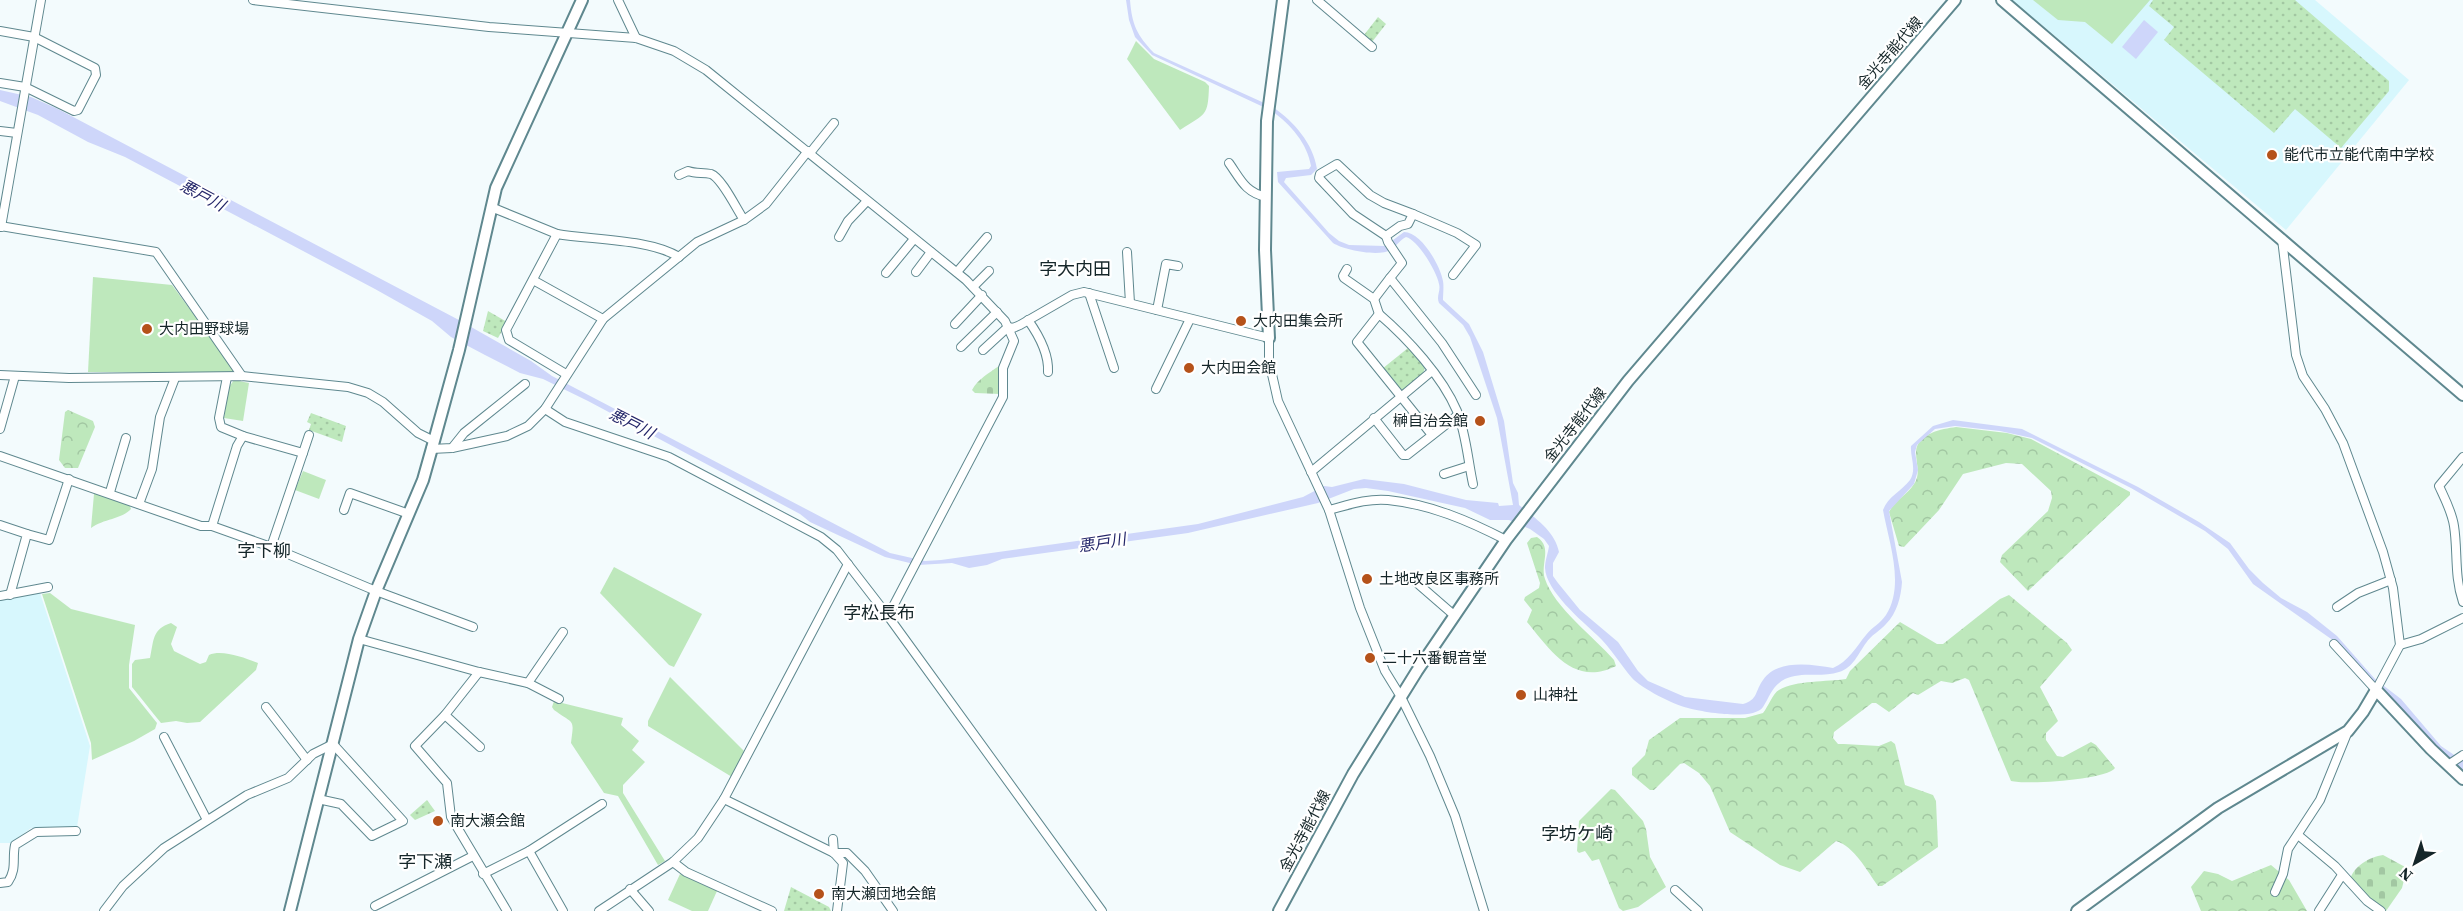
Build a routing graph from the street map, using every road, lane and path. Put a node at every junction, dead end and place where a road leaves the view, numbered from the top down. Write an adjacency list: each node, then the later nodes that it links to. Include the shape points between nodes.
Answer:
1 (41, 0): 11 (street)
2 (253, 0): 10 (street)
3 (582, 0): 10 (street)
4 (618, 0): 12 (street)
5 (1283, 0): 22 (street, via 1267,121)
6 (1317, 0): 13 (street)
7 (1955, 0): 102 (street, 金光寺能代線, via 1628,381)
8 (2002, 0): 33 (street)
9 (0, 31): 11 (street)
10 (567, 32): 12 (street); 24 (street, via 505,165)
11 (34, 37): 15 (street); 15 (street, via 95,68 96,75 74,111)
12 (636, 38): 19 (street, via 674,51 706,70)
13 (1372, 47)
14 (0, 83): 15 (street)
15 (24, 89): 18 (street)
16 (834, 123): 19 (street)
17 (0, 131): 18 (street)
18 (17, 133): 27 (street)
19 (809, 152): 23 (street); 26 (street, via 766,204)
20 (1229, 163): 22 (street, via 1248,190)
21 (679, 175): 26 (street, via 688,171 711,174 720,181)
22 (1266, 197): 59 (street)
23 (867, 201): 29 (street); 31 (street)
24 (491, 207): 28 (street); 84 (street)
25 (1413, 214): 32 (street, via 1408,224 1400,226); 32 (street, via 1370,195 1337,164 1320,174 1319,178 1353,214); 43 (street, via 1476,245)
26 (744, 220): 36 (street, via 697,242)
27 (0, 226): 68 (street, via 156,252)
28 (557, 234): 36 (street, via 649,246); 45 (street)
29 (838, 237)
30 (987, 237): 41 (street)
31 (914, 238): 34 (street); 42 (street)
32 (1387, 239): 44 (street, via 1402,263)
33 (2282, 239): 74 (street); 105 (street, via 2299,365 2343,443)
34 (931, 252): 40 (street); 41 (street)
35 (1127, 252): 50 (street)
36 (680, 257): 54 (street)
37 (1178, 266): 51 (street, via 1166,264)
38 (1347, 269): 49 (street, via 1344,278)
39 (988, 271): 46 (street)
40 (916, 272)
41 (957, 272): 46 (street)
42 (886, 273)
43 (1453, 274)
44 (1390, 278): 49 (street); 73 (street, via 1442,343)
45 (533, 280): 54 (street); 65 (street, via 506,330 509,340)
46 (973, 286): 48 (street)
47 (1089, 293): 50 (street); 55 (street, via 1072,295); 62 (street)
48 (982, 295): 52 (street); 57 (street)
49 (1374, 299): 53 (street)
50 (1130, 303): 51 (street)
51 (1157, 310): 56 (street)
52 (997, 312): 58 (street); 60 (street)
53 (1379, 314): 63 (street); 75 (street, via 1357,342)
54 (603, 319): 65 (street)
55 (1028, 320): 58 (street); 64 (street, via 1038,334)
56 (1190, 320): 59 (street); 72 (street)
57 (955, 324)
58 (1008, 327): 61 (street); 113 (street, via 1014,341 1003,368 1003,397)
59 (1269, 338): 90 (street, via 1269,361 1278,401)
60 (961, 347)
61 (983, 350)
62 (1114, 368)
63 (1432, 371): 75 (street); 77 (street)
64 (1048, 372)
65 (566, 374): 76 (street)
66 (0, 375): 67 (street)
67 (15, 376): 70 (street); 79 (street)
68 (242, 376): 69 (street); 84 (street, via 348,387 368,393)
69 (227, 377): 70 (street); 82 (street, via 219,418 221,427)
70 (175, 378): 95 (street, via 160,417 152,469)
71 (525, 384): 85 (street, via 464,433)
72 (1156, 389)
73 (1476, 395)
74 (2463, 395)
75 (1401, 396): 78 (street); 81 (street)
76 (545, 409): 85 (street, via 528,426 507,436); 104 (street, via 565,422 669,457 821,537)
77 (1458, 415): 81 (street); 89 (street)
78 (1374, 418): 81 (street, via 1403,455); 90 (street)
79 (0, 429)
80 (309, 435): 86 (street)
81 (1432, 435)
82 (243, 436): 86 (street); 100 (street)
83 (126, 438): 94 (street)
84 (433, 445): 85 (street); 98 (street)
85 (452, 448)
86 (303, 453): 103 (street)
87 (0, 456): 92 (street)
88 (2463, 457): 111 (street, via 2439,486 2453,521 2457,584)
89 (1469, 466): 91 (street); 93 (street)
90 (1311, 472): 97 (street)
91 (1444, 474)
92 (69, 479): 94 (street); 101 (street, via 49,540)
93 (1473, 484)
94 (110, 492): 95 (street)
95 (139, 504): 100 (street, via 201,526)
96 (344, 510): 98 (street, via 350,493)
97 (1329, 510): 102 (street, via 1388,500 1467,520); 124 (street, via 1360,608 1385,671)
98 (409, 514): 108 (street)
99 (0, 525): 101 (street)
100 (212, 526): 103 (street)
101 (27, 534): 109 (street)
102 (1506, 540): 114 (street, 金光寺能代線)
103 (271, 547): 108 (street)
104 (848, 564): 113 (street); 136 (street)
105 (2391, 580): 112 (street, via 2358,593); 120 (street)
106 (1418, 583): 114 (street)
107 (48, 587): 109 (street)
108 (376, 591): 116 (street); 118 (street)
109 (10, 595): 110 (street)
110 (0, 596)
111 (2463, 602)
112 (2337, 607)
113 (888, 616): 163 (street)
114 (1455, 616): 124 (street, 金光寺能代線)
115 (2463, 618): 120 (street)
116 (473, 627)
117 (563, 632): 122 (street)
118 (359, 639): 121 (street); 130 (street)
119 (2334, 644): 123 (street)
120 (2400, 645): 123 (street)
121 (479, 672): 122 (street); 127 (street)
122 (528, 683): 125 (street)
123 (2378, 686): 128 (street); 134 (street)
124 (1401, 698): 164 (street, 金光寺能代線, via 1353,774); 165 (street, via 1455,816)
125 (559, 699)
126 (266, 707): 133 (street)
127 (445, 715): 131 (street); 145 (street, via 415,746 447,783 452,817)
128 (2348, 731): 141 (street, via 2320,800); 167 (street, via 2218,808)
129 (164, 737): 139 (street)
130 (333, 744): 133 (street); 137 (street); 137 (street, via 403,821 372,836 341,804)
131 (480, 747)
132 (2462, 756): 134 (street)
133 (307, 760): 139 (street, via 288,778 247,795)
134 (2448, 765): 135 (street)
135 (2463, 779)
136 (724, 799): 144 (street); 146 (street, via 698,838)
137 (318, 800): 155 (street)
138 (602, 804): 143 (street)
139 (207, 820): 154 (street, via 142,867)
140 (76, 831): 149 (street, via 36,832 15,845 16,866 11,879)
141 (2298, 836): 148 (street); 152 (street, via 2288,849)
142 (833, 839): 144 (street)
143 (529, 851): 147 (street); 157 (street)
144 (834, 853): 161 (street, via 843,863); 162 (street, via 847,853)
145 (473, 856): 147 (street); 153 (street)
146 (673, 862): 150 (street); 160 (street, via 686,872)
147 (483, 874): 156 (street)
148 (2342, 875): 168 (street); 169 (street)
149 (0, 883)
150 (630, 890): 158 (street); 159 (street)
151 (1675, 890): 166 (street)
152 (2275, 892)
153 (375, 906)
154 (104, 911)
155 (290, 911)
156 (507, 911)
157 (563, 911)
158 (599, 911)
159 (649, 911)
160 (772, 911)
161 (837, 911)
162 (893, 911)
163 (1102, 911)
164 (1279, 911)
165 (1484, 911)
166 (1698, 911)
167 (2077, 911)
168 (2319, 911)
169 (2381, 911)

